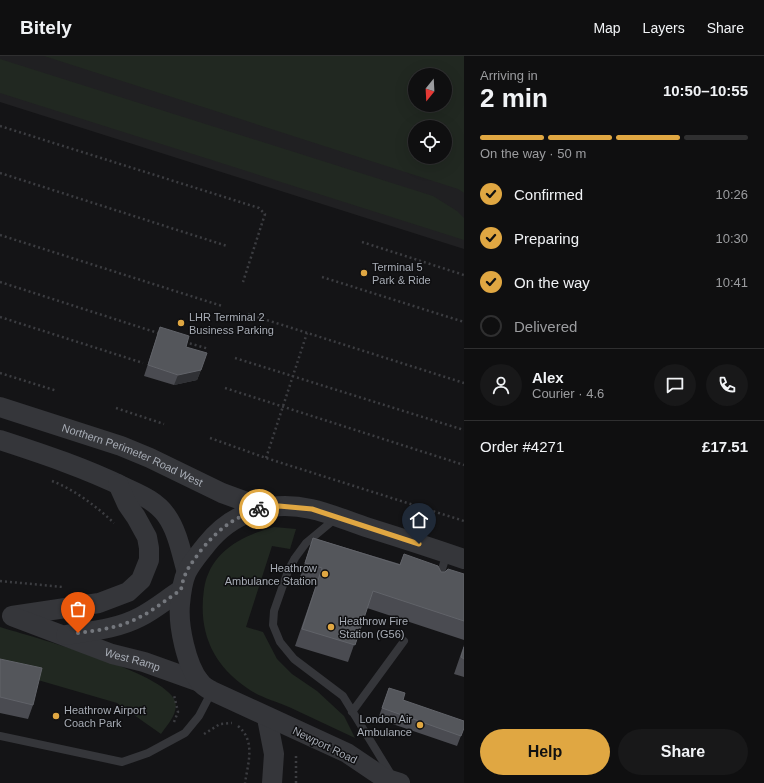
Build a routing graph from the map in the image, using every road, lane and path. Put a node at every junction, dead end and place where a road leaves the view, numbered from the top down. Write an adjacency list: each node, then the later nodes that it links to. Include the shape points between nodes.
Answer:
1 (0, 126): 9 (path, via 259,208 265,214)
2 (0, 173): 5 (path)
3 (0, 235): 10 (path)
4 (362, 242): 6 (path)
5 (227, 246)
6 (464, 275)
7 (322, 277): 13 (path)
8 (0, 282): 15 (path)
9 (243, 282)
10 (222, 306)
11 (248, 314): 14 (path)
12 (0, 317): 19 (path)
13 (464, 322)
14 (307, 333): 21 (path); 22 (path)
15 (164, 335)
16 (179, 340): 17 (path)
17 (209, 349)
18 (235, 358): 21 (path)
19 (143, 363)
20 (0, 373): 24 (path)
21 (293, 376): 26 (path); 29 (path)
22 (464, 383)
23 (225, 388): 26 (path)
24 (57, 391)
25 (0, 407): 36 (street, Northern Perimeter Road West, via 136,452 222,493)
26 (283, 407): 32 (path); 33 (path)
27 (116, 408): 28 (path)
28 (164, 424)
29 (464, 430)
30 (210, 438): 32 (path)
31 (0, 440): 35 (street, via 77,465)
32 (266, 458): 38 (path)
33 (464, 465)
34 (48, 479): 39 (path, via 63,485 101,511)
35 (118, 484): 41 (street, via 156,503 166,514 173,526); 46 (street, via 126,504 147,537 149,560 141,580 128,592 100,603)
36 (263, 508): 37 (street, via 295,506); 41 (street, via 242,515 219,529)
37 (336, 518): 40 (street); 51 (lane, via 306,543 295,558 285,578 272,625 280,642 294,659 342,696)
38 (464, 521)
39 (116, 526)
40 (455, 556): 43 (lane)
41 (186, 569): 45 (street)
42 (0, 581): 44 (path)
43 (437, 584)
44 (65, 587)
45 (181, 590): 47 (street, West Ramp, via 141,617 129,622 113,628); 49 (street, via 179,608 184,643 192,667)
46 (6, 614): 47 (street, West Ramp)
47 (66, 635): 49 (street, West Ramp)
48 (404, 641): 51 (lane)
49 (206, 687): 52 (street, Newport Road); 54 (lane, via 199,716 185,733 148,753 122,762)
50 (172, 692): 53 (path, via 177,704 178,712 174,722)
51 (352, 712): 57 (lane)
52 (267, 718): 57 (street, Newport Road, via 346,754); 59 (street, via 274,754)
53 (176, 724)
54 (0, 736)
55 (199, 738): 58 (path, via 220,724 235,724 245,732 250,750)
56 (289, 756): 60 (path, via 296,756)
57 (393, 781): 61 (street)
58 (245, 783)
59 (272, 783)
60 (296, 783)
61 (364, 783)

